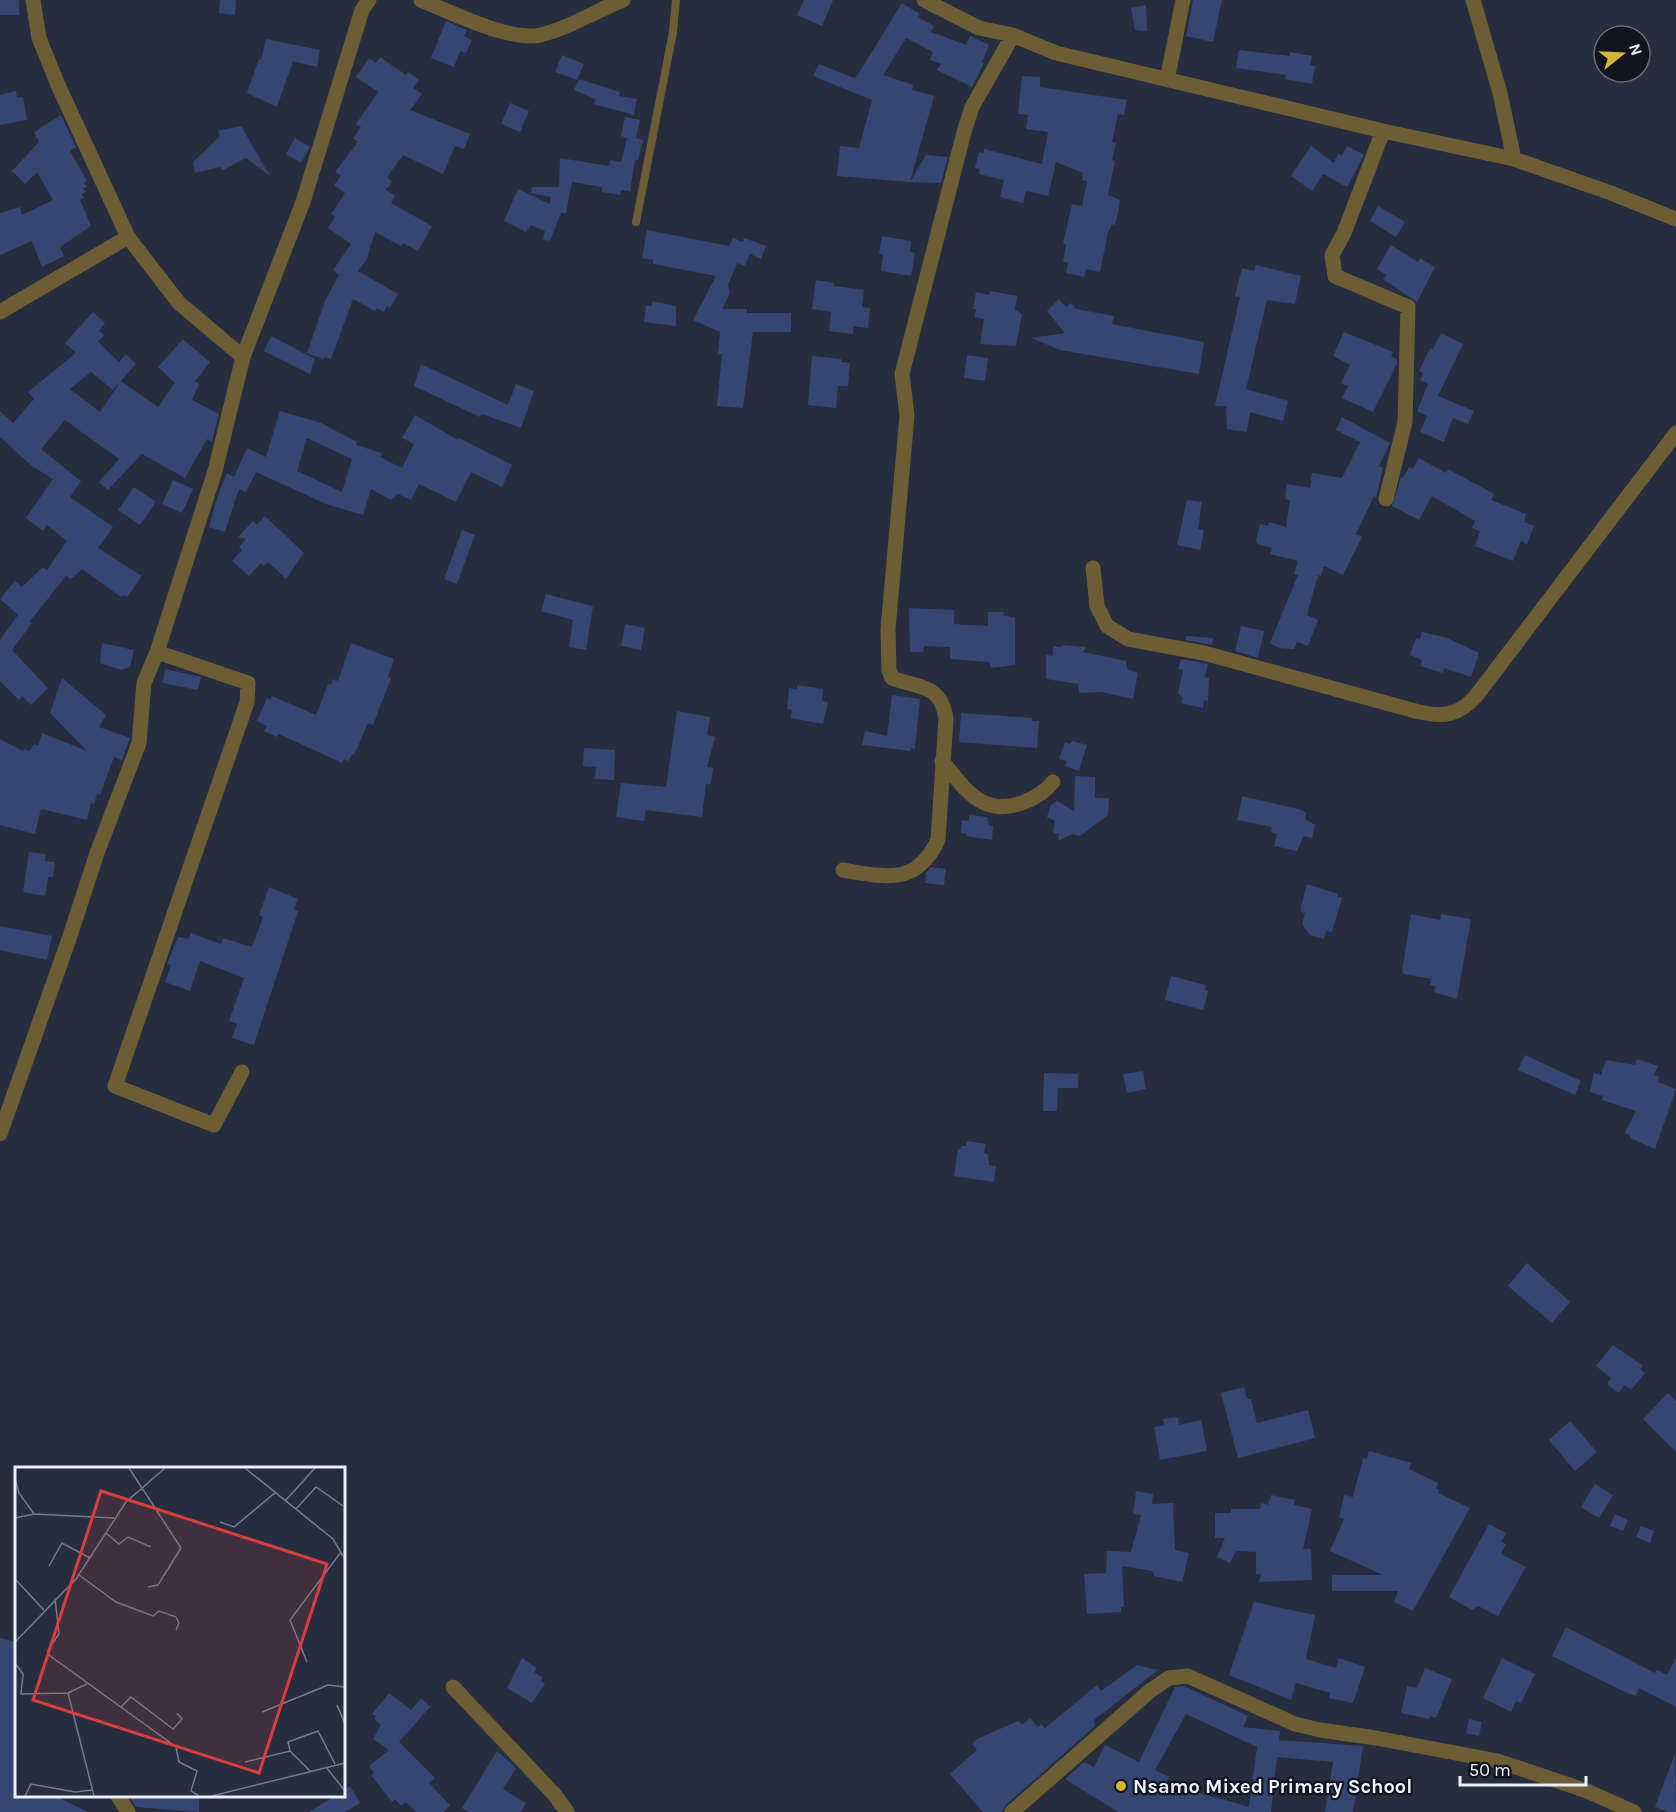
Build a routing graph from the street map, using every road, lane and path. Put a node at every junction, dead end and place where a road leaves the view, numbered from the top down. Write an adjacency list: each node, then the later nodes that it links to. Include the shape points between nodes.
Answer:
1 (33, 0): 15 (street, via 39,38)
2 (369, 0): 17 (street, via 362,10 303,202)
3 (421, 0): 4 (street, via 477,24 525,36 540,35)
4 (623, 0)
5 (676, 0): 14 (lane)
6 (924, 0): 9 (street, via 979,28)
7 (1183, 0): 10 (street)
8 (1473, 0): 12 (street)
9 (1013, 35): 10 (street, via 1056,53); 22 (street, via 972,107 902,374 907,417 888,629 889,670 892,678 930,689 944,702)
10 (1167, 80): 11 (street)
11 (1383, 131): 12 (street); 19 (street, via 1332,255 1335,276 1408,307 1405,422)
12 (1514, 159): 13 (street)
13 (1676, 219)
14 (636, 222)
15 (128, 237): 16 (street); 17 (street, via 179,303)
16 (0, 312)
17 (243, 357): 21 (street, via 215,471)
18 (1676, 433): 20 (street, via 1476,696 1451,716 1419,712 1204,653 1128,639 1107,626 1096,606)
19 (1386, 499)
20 (1093, 568)
21 (157, 651): 25 (street, via 248,682 247,702 115,1086 214,1125); 26 (street, via 144,683 139,742)
22 (942, 762): 23 (street, via 970,794 985,804 1007,808 1041,793); 24 (street, via 938,840 930,855 901,877)
23 (1053, 783)
24 (843, 870)
25 (242, 1072)
26 (0, 1134)
27 (453, 1687): 30 (street)
28 (119, 1797): 29 (street)
29 (128, 1812)
30 (567, 1812)
31 (1012, 1812): 32 (street, via 1151,1690 1169,1678 1188,1676 1295,1724 1498,1761 1587,1791)
32 (1634, 1812)

